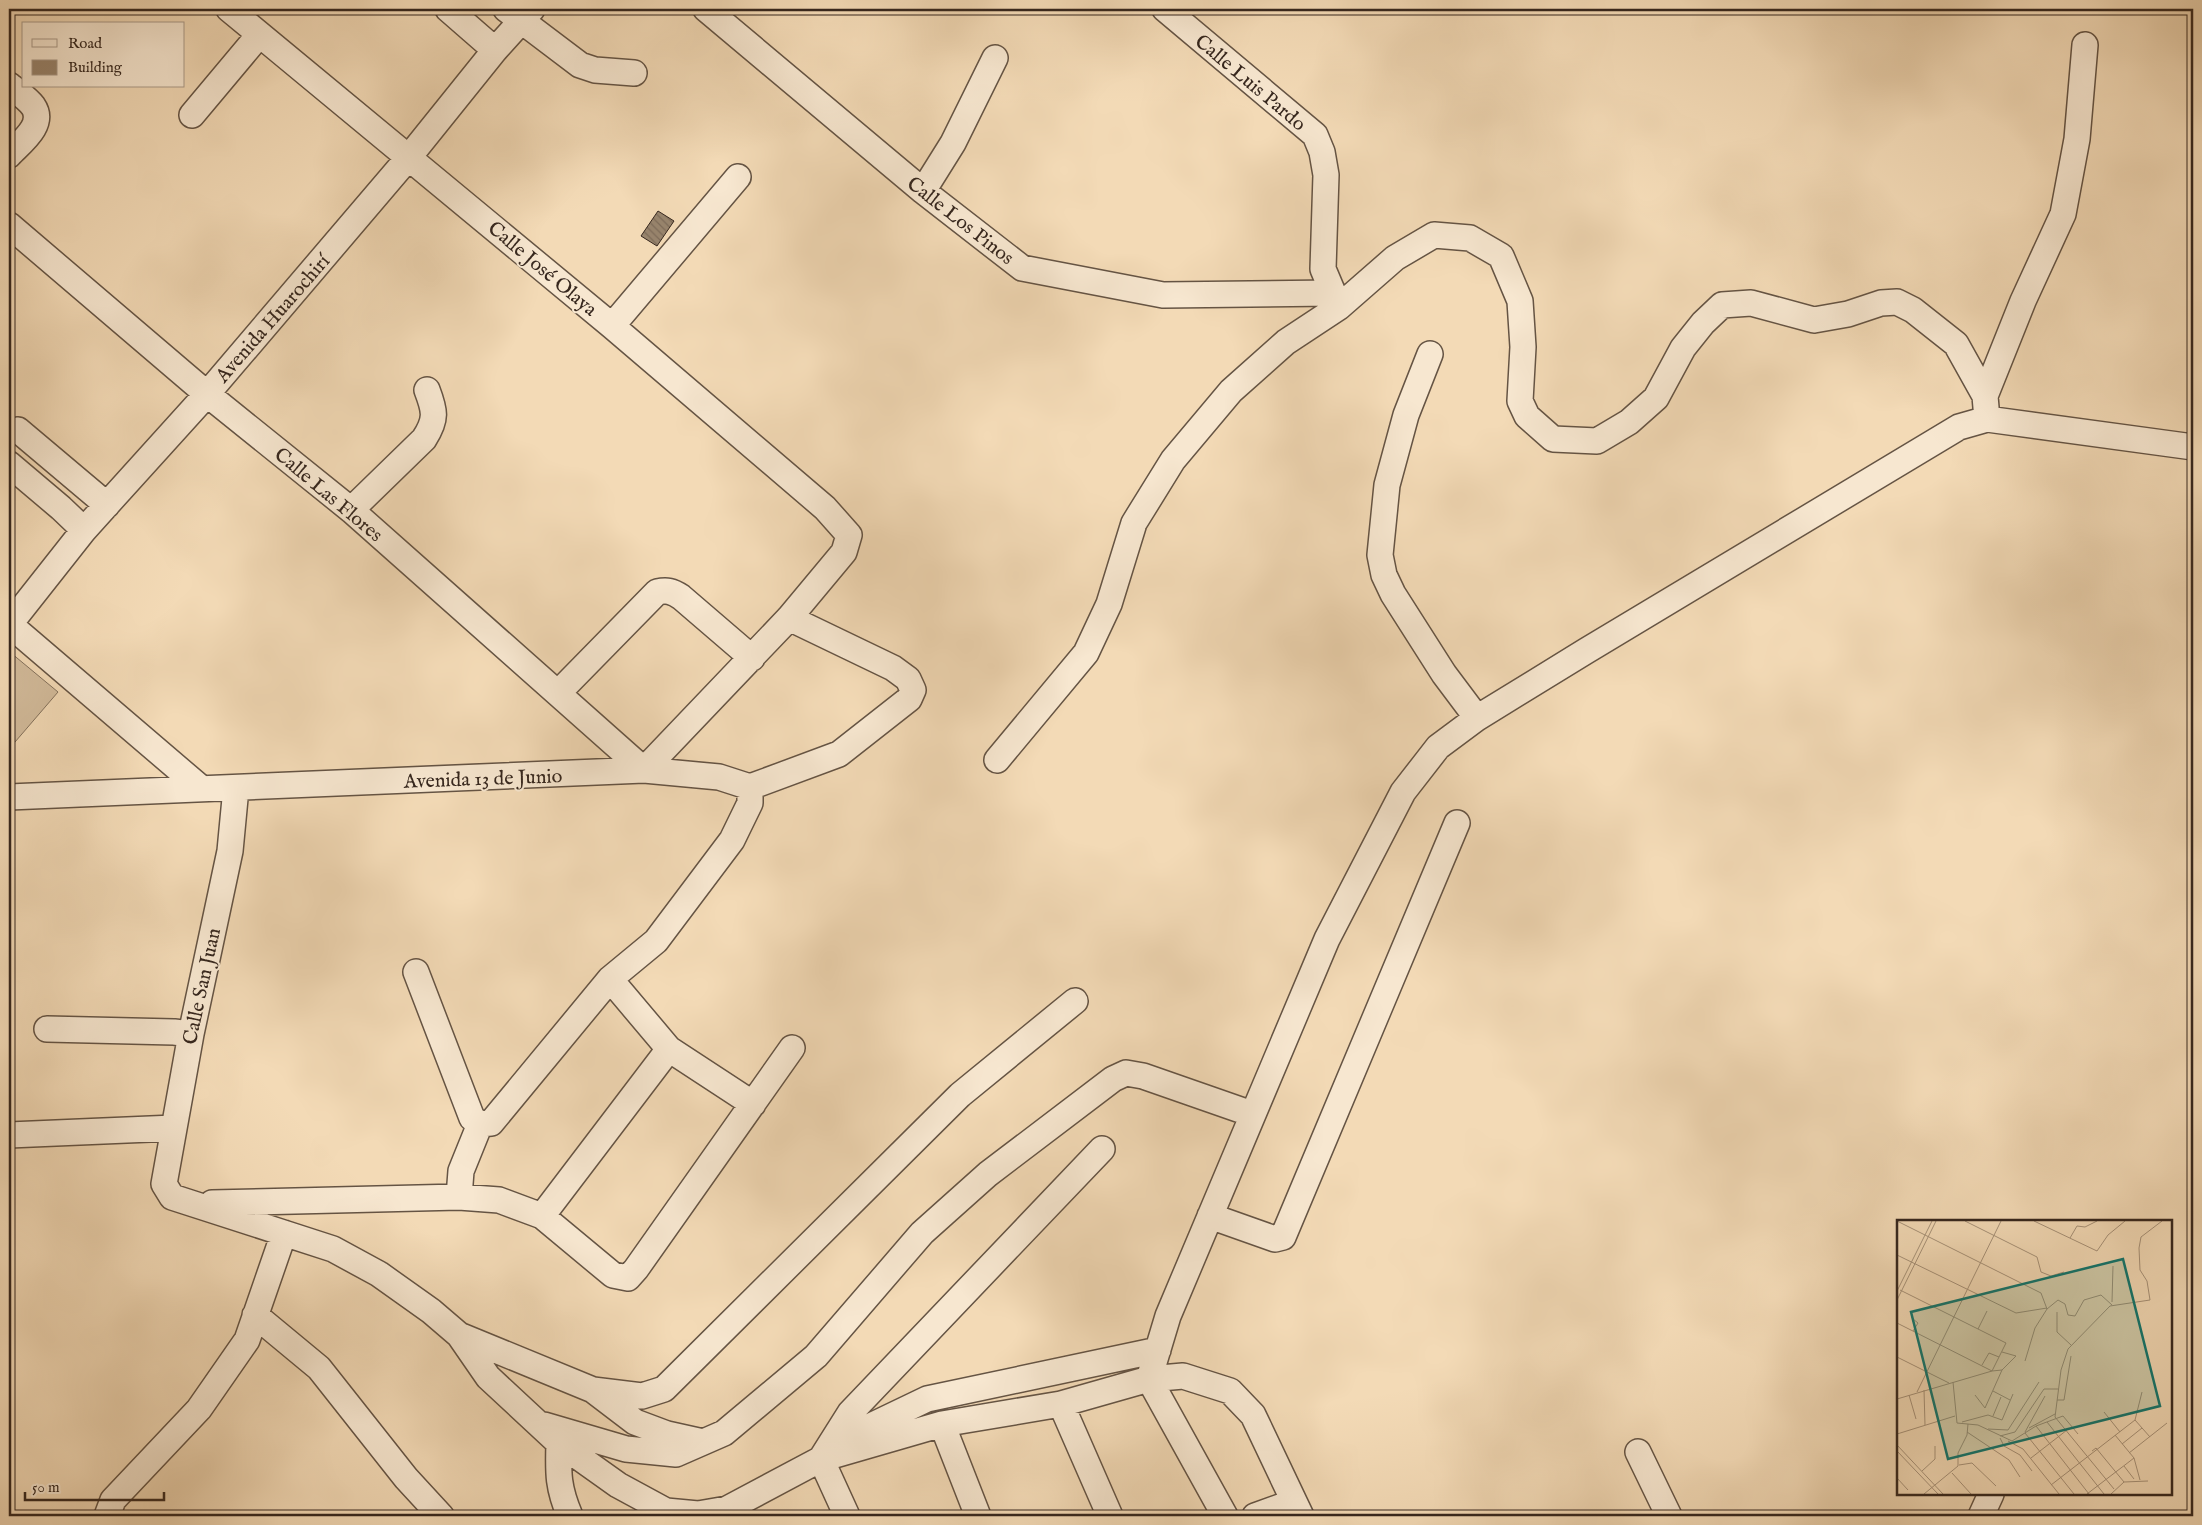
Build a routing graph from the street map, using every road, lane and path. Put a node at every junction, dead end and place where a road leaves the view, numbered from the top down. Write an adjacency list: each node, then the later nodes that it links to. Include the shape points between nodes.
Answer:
1 (229, 9): 6 (street, Calle José Olaya)
2 (448, 9): 8 (street)
3 (706, 9): 16 (street, Calle Los Pinos)
4 (1165, 9): 18 (street, Calle Luis Pardo, via 1315,135 1326,175 1323,269)
5 (520, 13): 8 (street, Avenida Huarochirí); 10 (street, via 580,65 595,70)
6 (259, 35): 12 (street); 14 (street, Calle José Olaya)
7 (2085, 45): 23 (street, via 2078,139 2063,214 2023,301)
8 (495, 50): 14 (street, Avenida Huarochirí)
9 (995, 58): 16 (street, via 953,143)
10 (634, 73)
11 (9, 85): 13 (street, via 34,106 36,127)
12 (192, 115)
13 (9, 155)
14 (409, 157): 19 (street, Calle José Olaya); 22 (street, Avenida Huarochirí)
15 (738, 177): 19 (street)
16 (923, 191): 18 (street, Calle Los Pinos, via 1022,268 1163,295)
17 (9, 225): 22 (street, Calle Las Flores)
18 (1336, 300): 23 (street, via 1434,235 1470,238 1501,256 1520,301 1523,347 1520,400 1527,416 1553,439 1597,441 1629,422 1656,398 1683,348 1722,305 1751,303 1814,320 1848,314 1881,302 1897,302 1913,310 1956,344); 35 (street, via 1232,391 1173,460 1134,523 1109,604 1086,653)
19 (612, 326): 30 (street, Calle José Olaya, via 825,508 849,535 844,552)
20 (1430, 354): 34 (street, via 1406,415 1387,485 1380,555 1384,575 1393,594 1444,674)
21 (427, 390): 28 (street, via 435,412 424,439)
22 (207, 394): 27 (street, Avenida Huarochirí); 28 (street, Calle Las Flores)
23 (1986, 408): 25 (street); 34 (street)
24 (18, 430): 27 (street)
25 (2193, 447)
26 (9, 464): 29 (street)
27 (107, 505): 29 (street, Avenida Huarochirí)
28 (351, 510): 33 (street, Calle Las Flores)
29 (84, 530): 31 (street, Avenida Huarochirí)
30 (789, 618): 32 (street); 37 (street, via 893,668 908,679 912,690 909,700 839,754)
31 (9, 625): 39 (street)
32 (752, 658): 33 (street, via 681,597 666,590 657,592); 36 (street)
33 (558, 693): 36 (street, Calle Las Flores)
34 (1477, 718): 50 (street, via 1438,747 1403,792 1327,939)
35 (997, 760)
36 (644, 770): 37 (street, Avenida 13 de Junio, via 719,777); 38 (street, Avenida 13 de Junio)
37 (750, 787): 43 (street, via 750,803 732,840 656,941)
38 (236, 788): 39 (street, Avenida 13 de Junio); 46 (street, Calle San Juan, via 230,851)
39 (202, 789): 40 (street, Avenida 13 de Junio)
40 (9, 797)
41 (1457, 824): 58 (street, via 1283,1237 1275,1239)
42 (416, 972): 51 (street, via 472,1118)
43 (610, 979): 48 (street); 51 (street, via 491,1123)
44 (1075, 1001): 64 (street, via 960,1096 664,1389 642,1396)
45 (48, 1029): 46 (street)
46 (191, 1034): 52 (street, Calle San Juan)
47 (792, 1048): 49 (street)
48 (669, 1049): 49 (street); 57 (street)
49 (752, 1104): 57 (street, via 628,1278 613,1275)
50 (1252, 1114): 58 (street); 68 (street, via 1143,1076 1126,1073 1112,1079 981,1180 922,1233 816,1356 724,1433)
51 (480, 1124): 55 (street, via 461,1171)
52 (174, 1128): 53 (street); 56 (street, Calle San Juan, via 164,1184 172,1197)
53 (9, 1135)
54 (1102, 1150): 71 (street, via 850,1413)
55 (459, 1197): 56 (street); 57 (street, via 499,1200)
56 (192, 1204): 59 (street)
57 (542, 1216)
58 (1210, 1216): 62 (street, via 1168,1316)
59 (284, 1233): 60 (street); 61 (street, via 333,1249 379,1274)
60 (255, 1315): 76 (street, via 247,1340 199,1409 113,1500); 77 (street, via 319,1368 406,1478)
61 (459, 1335): 64 (street); 66 (street, via 488,1377)
62 (1158, 1350): 63 (street); 71 (street, via 928,1399 854,1434)
63 (1149, 1379): 65 (street); 74 (street, via 1183,1376 1230,1390 1252,1415); 83 (street)
64 (592, 1390): 68 (street, via 635,1422)
65 (1061, 1404): 67 (street); 82 (street)
66 (537, 1423): 68 (street, via 626,1449 676,1454); 69 (street)
67 (942, 1424): 71 (street); 81 (street)
68 (703, 1442)
69 (559, 1443): 72 (street); 78 (street, via 558,1478)
70 (1638, 1452): 85 (street)
71 (821, 1459): 75 (street); 80 (street)
72 (618, 1484): 75 (street, via 666,1511); 79 (street)
73 (1991, 1495): 86 (street)
74 (1297, 1509): 84 (street)
75 (716, 1514)
76 (107, 1516)
77 (441, 1516)
78 (570, 1516)
79 (641, 1516)
80 (848, 1516)
81 (978, 1516)
82 (1110, 1516)
83 (1225, 1516)
84 (1255, 1516)
85 (1669, 1516)
86 (1981, 1516)

